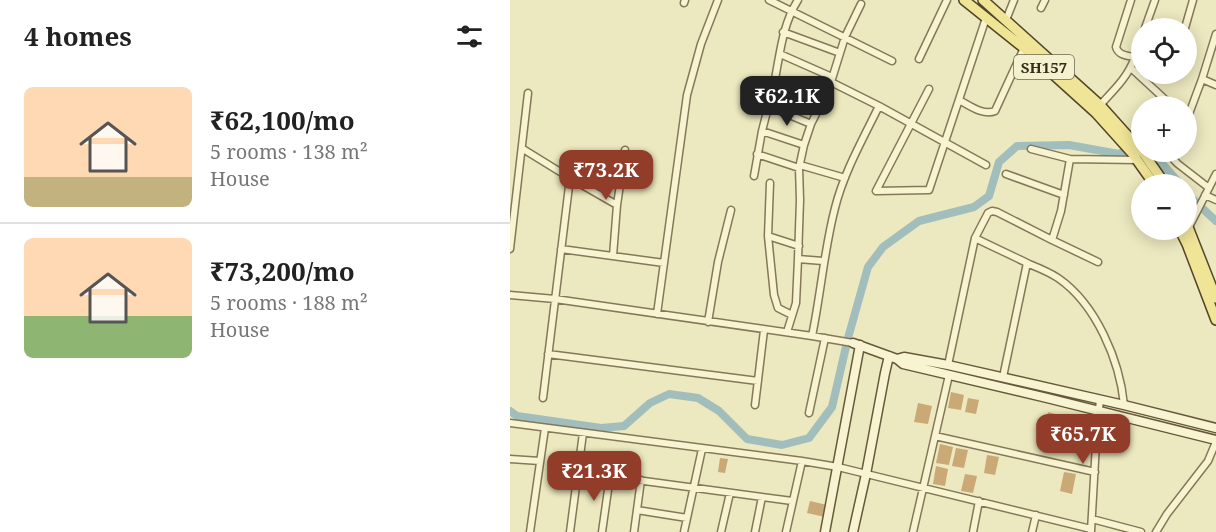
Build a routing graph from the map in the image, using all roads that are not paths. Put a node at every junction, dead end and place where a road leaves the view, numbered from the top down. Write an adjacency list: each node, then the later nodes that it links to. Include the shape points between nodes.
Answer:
1 (718, 0): 86 (street, via 700,44 687,95)
2 (769, 0): 14 (street)
3 (798, 0): 14 (street)
4 (947, 0): 26 (street)
5 (964, 0): 15 (main road, SH157)
6 (983, 0): 18 (main road, SH157)
7 (1014, 0): 18 (street)
8 (1045, 0): 13 (street)
9 (1131, 0): 25 (street, via 1116,47 1120,53)
10 (1155, 0): 16 (street)
11 (1193, 0): 17 (street)
12 (861, 4): 21 (street)
13 (1041, 8)
14 (791, 10): 19 (street); 21 (street)
15 (986, 18): 22 (main road, SH157); 39 (street)
16 (1149, 18)
17 (1188, 18)
18 (1006, 20): 40 (main road, SH157)
19 (783, 32): 23 (street); 24 (street)
20 (1216, 34): 30 (street)
21 (845, 38): 23 (street); 27 (street)
22 (1024, 48): 39 (street, via 995,111 986,113); 43 (main road, SH157)
23 (840, 53): 29 (street)
24 (780, 54): 29 (street); 31 (street)
25 (1131, 56)
26 (919, 59)
27 (892, 61)
28 (1131, 68): 40 (street)
29 (831, 79): 38 (street); 42 (street)
30 (1202, 80): 33 (street); 37 (street)
31 (774, 84): 38 (street); 41 (street)
32 (1148, 84): 36 (street)
33 (1216, 85)
34 (929, 89): 44 (street)
35 (528, 93): 50 (street)
36 (1161, 96)
37 (1196, 96)
38 (823, 100): 45 (street)
39 (959, 100): 47 (street)
40 (1100, 105): 43 (main road, SH157)
41 (768, 106): 45 (street); 46 (street)
42 (879, 106): 44 (street); 65 (street)
43 (1106, 118): 49 (main road, SH157)
44 (911, 123): 47 (street); 47 (street, via 876,191 929,190)
45 (811, 124): 48 (street)
46 (762, 131): 48 (street); 53 (street)
47 (944, 143): 58 (street)
48 (804, 145): 59 (street)
49 (1131, 148)
50 (523, 149): 64 (street); 75 (street)
51 (1031, 149): 55 (street)
52 (625, 150): 71 (street)
53 (757, 154): 59 (street); 63 (street)
54 (1131, 156): 55 (street)
55 (1070, 159): 68 (street)
56 (1143, 162): 61 (main road, SH157)
57 (1176, 162): 67 (street)
58 (986, 165)
59 (800, 166): 65 (street); 80 (street)
60 (1006, 174): 68 (street)
61 (1155, 174)
62 (1216, 174): 67 (street)
63 (754, 176)
64 (570, 178): 71 (street); 82 (street)
65 (845, 178): 85 (street)
66 (770, 183): 74 (street)
67 (1209, 188): 69 (street)
68 (1064, 195): 77 (street)
69 (1205, 195): 70 (street); 73 (street)
70 (1216, 200)
71 (617, 205): 83 (street)
72 (731, 210): 95 (street)
73 (1197, 212)
74 (768, 236): 80 (street); 93 (street, via 774,295 778,308)
75 (511, 238): 81 (street)
76 (975, 238): 77 (street, via 992,211); 88 (street); 103 (street)
77 (1052, 240): 87 (street)
78 (1189, 240): 94 (main road)
79 (1190, 240): 90 (main road)
80 (799, 246): 84 (street)
81 (510, 249)
82 (561, 249): 83 (street); 91 (street)
83 (613, 256): 86 (street)
84 (798, 259): 85 (street); 93 (street)
85 (823, 261): 98 (street)
86 (664, 262): 92 (street)
87 (1098, 262)
88 (1027, 263): 105 (street); 110 (street, via 1057,277 1086,306 1116,364)
89 (510, 295): 91 (street)
90 (1216, 298)
91 (555, 299): 92 (street); 101 (street)
92 (657, 314): 95 (street)
93 (792, 315): 97 (street)
94 (1216, 320)
95 (708, 322): 96 (street)
96 (764, 330): 97 (street); 106 (street)
97 (787, 332): 98 (street)
98 (812, 336): 99 (street)
99 (825, 338): 100 (street); 112 (street)
100 (852, 343): 102 (street); 123 (street)
101 (548, 354): 106 (street); 107 (street)
102 (893, 358): 103 (street); 104 (street); 126 (street, via 885,373)
103 (948, 365): 105 (street)
104 (949, 375): 111 (street); 117 (street)
105 (1003, 377): 108 (street)
106 (758, 381): 109 (street)
107 (543, 398)
108 (1100, 400): 110 (street); 111 (street)
109 (756, 405)
110 (1124, 405): 115 (street)
111 (1099, 411): 118 (street); 125 (street)
112 (809, 413)
113 (510, 423): 114 (street)
114 (545, 428): 116 (street); 121 (street)
115 (1216, 428)
116 (584, 433): 119 (street); 124 (street)
117 (935, 436): 125 (street); 130 (street)
118 (1216, 441): 154 (street, via 1208,461)
119 (702, 449): 122 (street); 129 (street)
120 (510, 459): 121 (street)
121 (540, 461): 140 (street)
122 (802, 461): 123 (street); 133 (street)
123 (838, 467): 126 (street); 148 (street)
124 (578, 472): 127 (street); 141 (street)
125 (1095, 472): 138 (street)
126 (866, 474): 130 (street); 149 (street)
127 (610, 476): 128 (street); 142 (street)
128 (641, 480): 129 (street); 135 (street)
129 (693, 488): 131 (street); 137 (street)
130 (922, 488): 134 (street); 150 (street)
131 (730, 493): 132 (street); 145 (street)
132 (762, 497): 133 (street); 146 (street)
133 (792, 501): 147 (street)
134 (979, 501): 136 (street); 151 (street)
135 (637, 510): 137 (street); 143 (street)
136 (1036, 515): 139 (street); 152 (street)
137 (687, 518): 144 (street)
138 (1092, 519): 139 (street); 153 (street)
139 (1091, 530)
140 (530, 532)
141 (570, 532)
142 (602, 532)
143 (634, 532)
144 (684, 532)
145 (721, 532)
146 (755, 532)
147 (786, 532)
148 (825, 532)
149 (853, 532)
150 (913, 532)
151 (973, 532)
152 (1032, 532)
153 (1141, 532)
154 (1156, 532)

